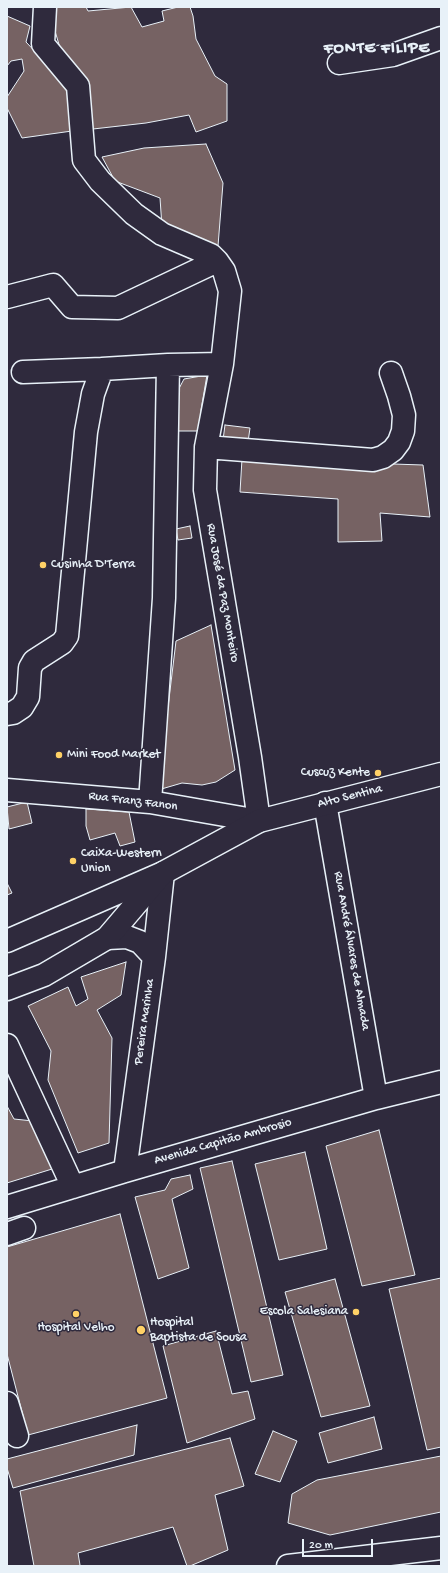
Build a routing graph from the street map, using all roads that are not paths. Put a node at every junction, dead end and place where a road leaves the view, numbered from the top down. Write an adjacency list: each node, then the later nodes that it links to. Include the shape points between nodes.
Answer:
1 (45, 7): 4 (street, via 43,44 78,86 84,160 100,181 134,214 162,234)
2 (441, 38): 3 (street, via 393,55)
3 (339, 63)
4 (217, 261): 5 (street, via 118,308 72,307 53,285); 6 (street, Rua José da Paz Monteiro, via 224,271 230,291)
5 (7, 297)
6 (222, 364): 7 (street); 11 (street, Rua José da Paz Monteiro)
7 (168, 365): 8 (street); 15 (street, via 164,598)
8 (102, 369): 9 (street); 12 (street, via 93,394 86,432 67,636 62,643 34,661 30,668 28,697 22,707)
9 (23, 372)
10 (392, 373): 11 (street, via 404,415 403,431 393,450 383,457 372,460)
11 (206, 447): 17 (street, Rua José da Paz Monteiro, via 205,490 250,757)
12 (7, 714)
13 (441, 774): 16 (street, Alto Sentina)
14 (7, 790): 15 (street, Rua Franz Fanon)
15 (150, 802): 17 (street, Rua Franz Fanon)
16 (326, 803): 17 (street, Alto Sentina); 25 (street, Rua André Álvares de Almada)
17 (258, 821): 18 (street)
18 (163, 873): 19 (street); 20 (street); 21 (street, Pereira Marinha)
19 (106, 938): 21 (street, via 127,937 140,942); 22 (street, via 44,975)
20 (7, 941)
21 (154, 957): 26 (street, Pereira Marinha)
22 (7, 989)
23 (7, 1045): 27 (street)
24 (441, 1082): 25 (street, Avenida Capitão Ambrosio)
25 (376, 1098): 26 (street, Avenida Capitão Ambrosio)
26 (125, 1171): 27 (street, Avenida Capitão Ambrosio)
27 (74, 1187): 28 (street, Avenida Capitão Ambrosio)
28 (7, 1207)
29 (7, 1403): 30 (street)
30 (17, 1436)
31 (441, 1548): 32 (street)
32 (391, 1560): 33 (street)
33 (288, 1566)

